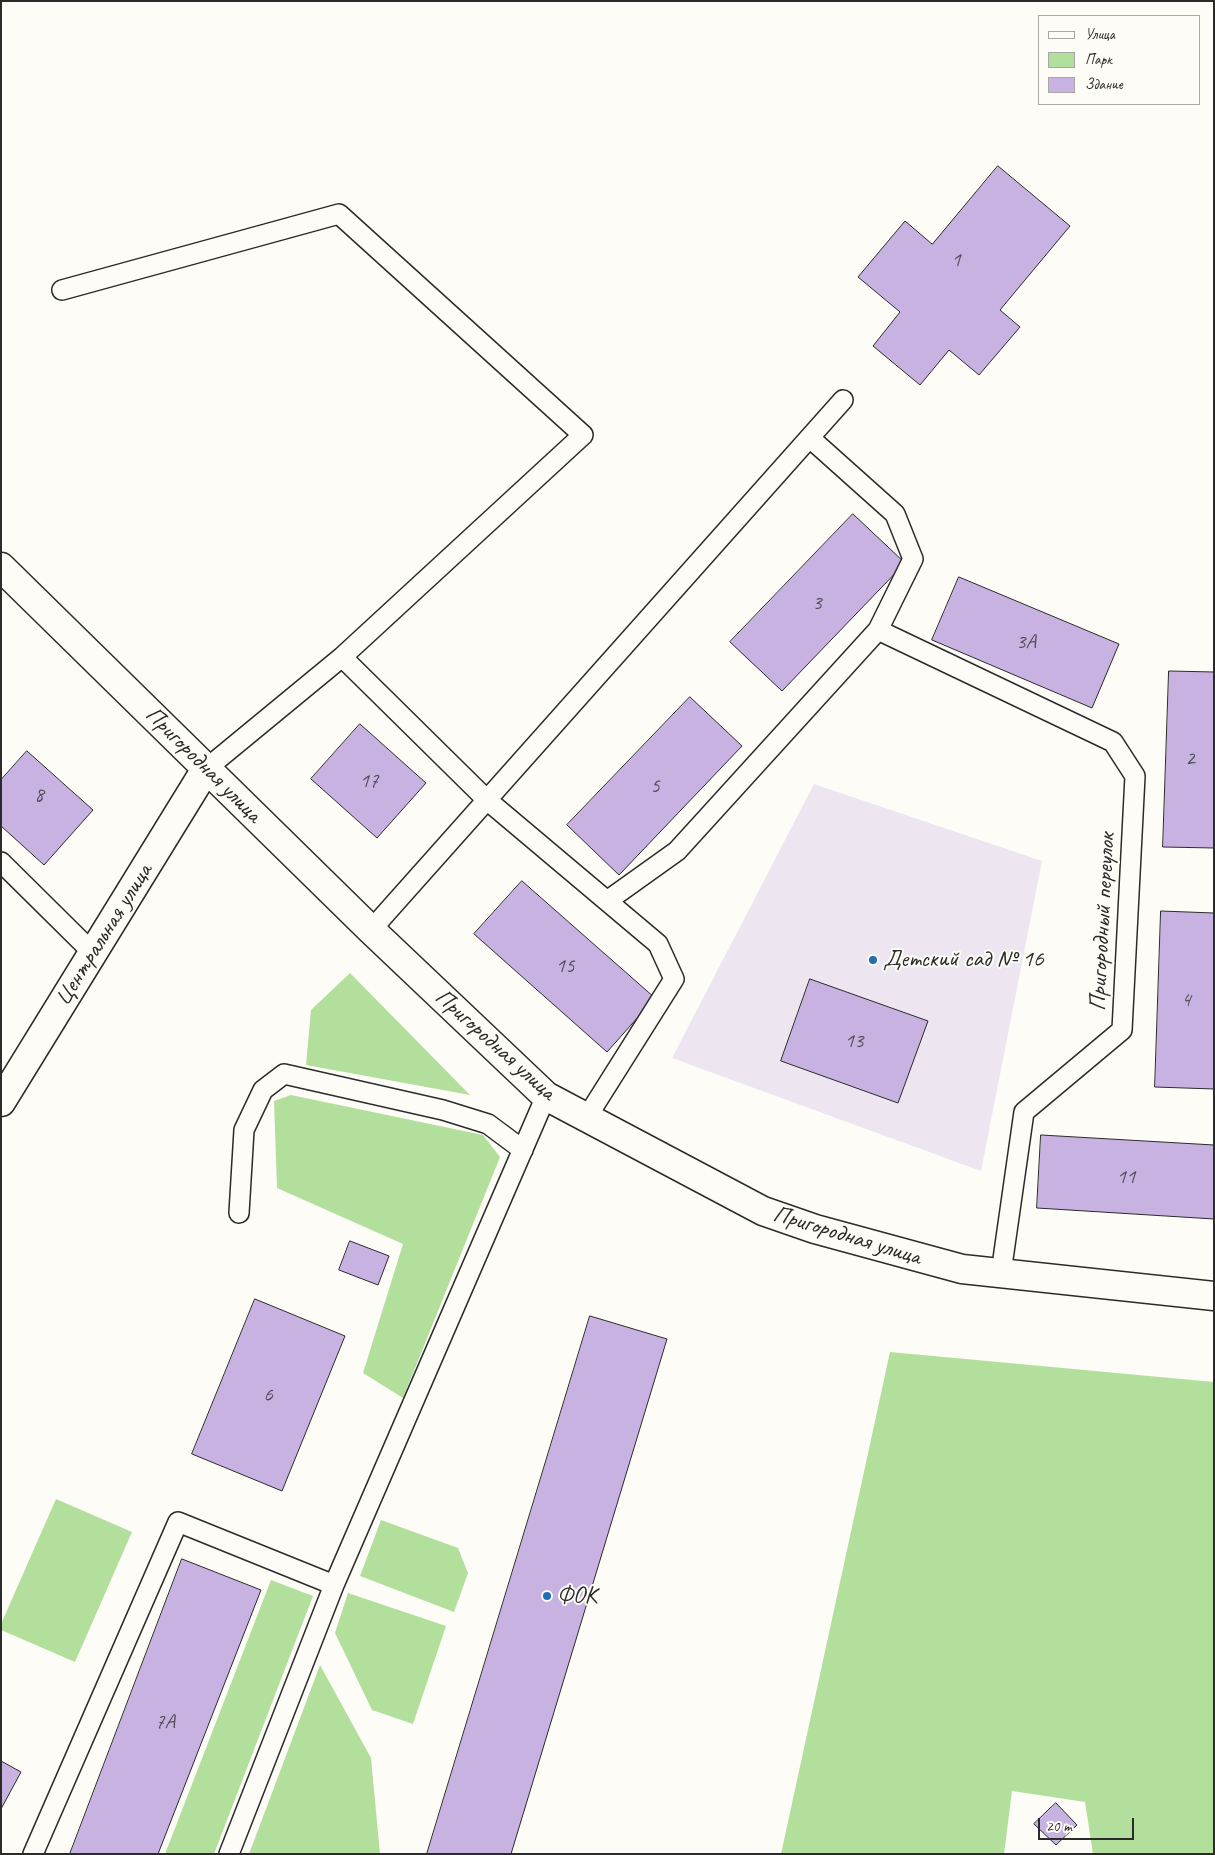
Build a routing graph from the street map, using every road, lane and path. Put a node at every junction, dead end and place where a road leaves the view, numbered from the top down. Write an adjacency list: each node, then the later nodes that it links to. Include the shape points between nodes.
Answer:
1 (62, 290): 6 (lane, via 339,214 583,435)
2 (844, 400): 3 (lane)
3 (810, 438): 5 (lane, via 896,514 913,559); 8 (lane)
4 (1, 567): 7 (main road, Пригородная улица)
5 (878, 630): 10 (lane, via 677,851); 18 (lane, Пригородный переулок, via 1113,742 1135,776 1122,1030 1024,1112)
6 (342, 657): 7 (lane); 8 (lane)
7 (206, 769): 11 (main road, Пригородная улица); 12 (main road, Центральная улица)
8 (487, 800): 10 (lane); 11 (lane)
9 (1, 862): 12 (lane)
10 (607, 901): 15 (lane, via 658,944 674,979)
11 (371, 930): 13 (main road, Пригородная улица)
12 (93, 953): 14 (main road, Центральная улица)
13 (546, 1096): 15 (main road, Пригородная улица); 16 (lane)
14 (1, 1102)
15 (587, 1117): 18 (main road, Пригородная улица, via 763,1211 952,1267)
16 (523, 1150): 17 (lane, via 488,1124 444,1110 284,1074 263,1090 244,1130); 20 (lane)
17 (239, 1213)
18 (1001, 1273): 19 (main road, Пригородная улица)
19 (1214, 1296)
20 (334, 1585): 21 (lane, via 178,1522); 22 (lane)
21 (33, 1854)
22 (229, 1854)

